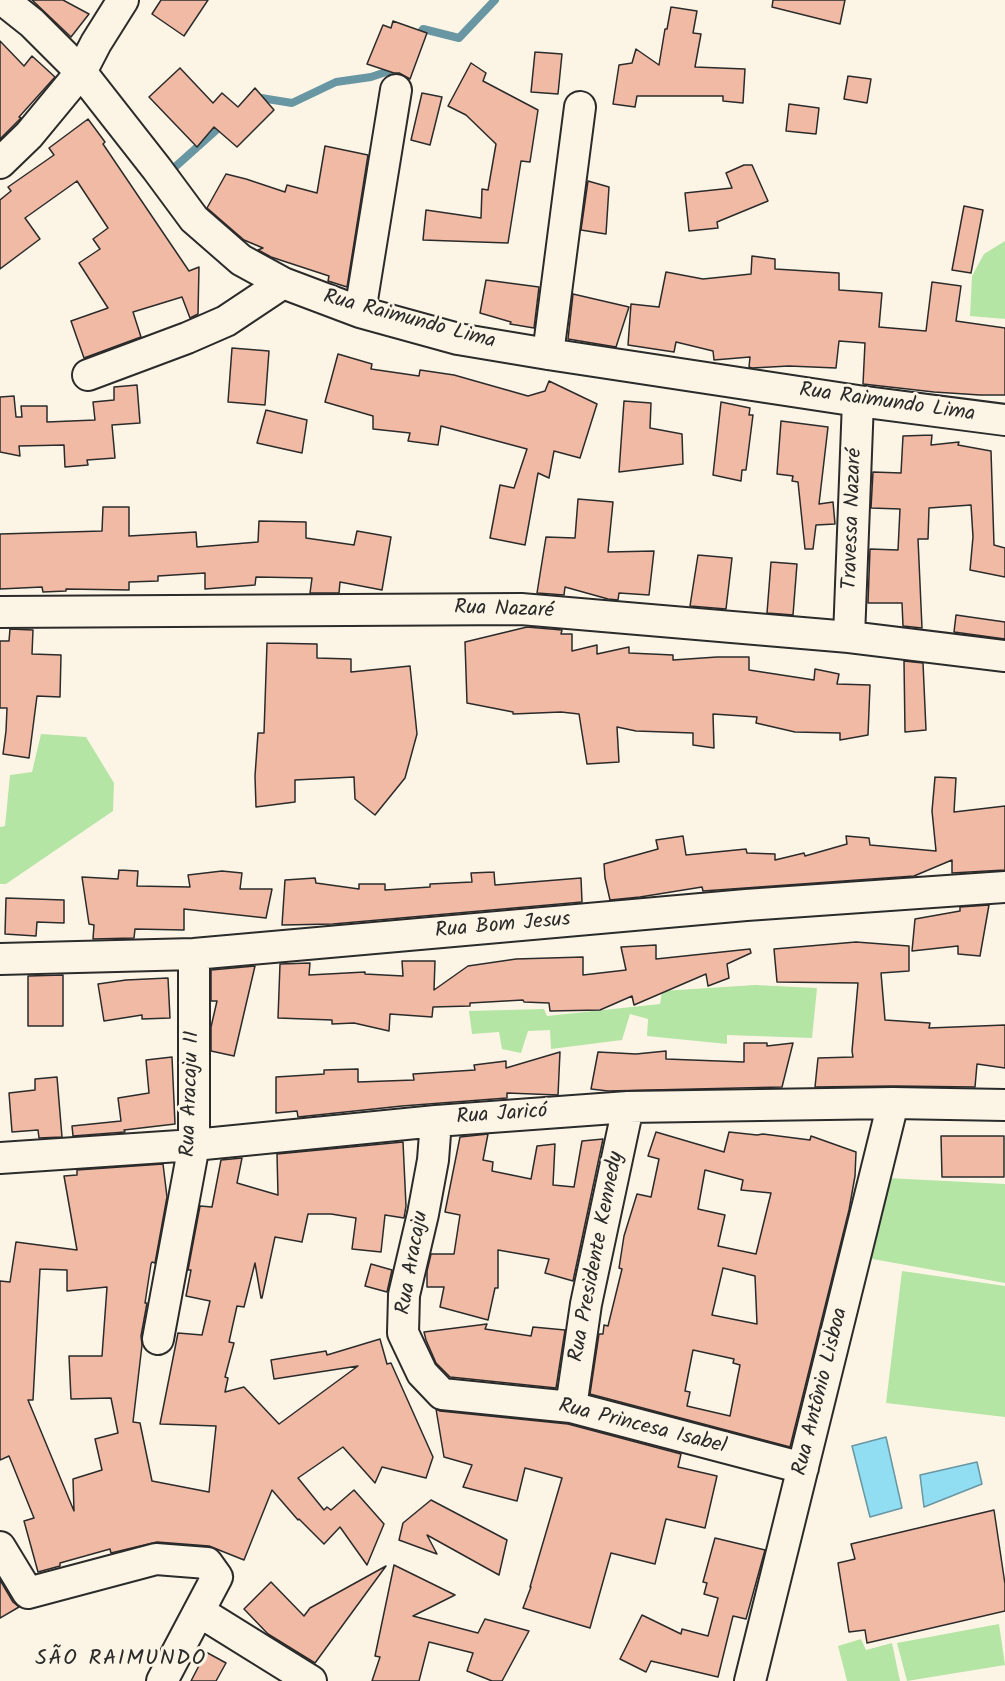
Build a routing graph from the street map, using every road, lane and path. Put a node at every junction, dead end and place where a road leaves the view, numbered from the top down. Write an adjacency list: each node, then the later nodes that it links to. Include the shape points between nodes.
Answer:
1 (3, 0): 3 (street, Rua Raimundo Lima)
2 (123, 0): 3 (street)
3 (81, 72): 6 (street, via 29,135); 7 (street, Rua Raimundo Lima, via 194,219 241,260)
4 (396, 90): 8 (street)
5 (580, 107): 9 (street)
6 (0, 163)
7 (283, 283): 8 (street, Rua Raimundo Lima); 10 (street, via 226,321)
8 (360, 312): 9 (street, Rua Raimundo Lima, via 458,339)
9 (548, 354): 11 (street, Rua Raimundo Lima)
10 (87, 375)
11 (858, 401): 12 (street, Rua Raimundo Lima); 14 (street, Travessa Nazaré)
12 (1005, 420)
13 (0, 612): 14 (street, Rua Nazaré, via 521,609)
14 (849, 638): 15 (street, Rua Nazaré)
15 (1005, 656)
16 (1005, 887): 17 (street, Rua Bom Jesus, via 746,905)
17 (194, 954): 18 (street, Rua Bom Jesus); 23 (street, Rua Aracaju II)
18 (0, 959)
19 (893, 1103): 20 (street, Rua Jaricó); 21 (street, Rua Jaricó); 28 (street, Rua Antônio Lisboa)
20 (1005, 1105)
21 (628, 1107): 22 (street, Rua Jaricó); 27 (street, Rua Presidente Kennedy, via 586,1304)
22 (436, 1120): 23 (street, Rua Jaricó); 26 (street, Rua Aracaju, via 433,1160 404,1295 403,1333 422,1373)
23 (194, 1144): 24 (street, Rua Jaricó); 25 (street, Rua Aracaju II)
24 (0, 1158)
25 (158, 1339)
26 (442, 1394): 27 (street, Rua Princesa Isabel)
27 (571, 1407): 28 (street, Rua Princesa Isabel)
28 (803, 1468): 33 (street, Rua Antônio Lisboa)
29 (0, 1547): 30 (street, via 28,1593 156,1559 207,1563 217,1577)
30 (200, 1612): 31 (street); 32 (street)
31 (162, 1681)
32 (311, 1681)
33 (750, 1681)

